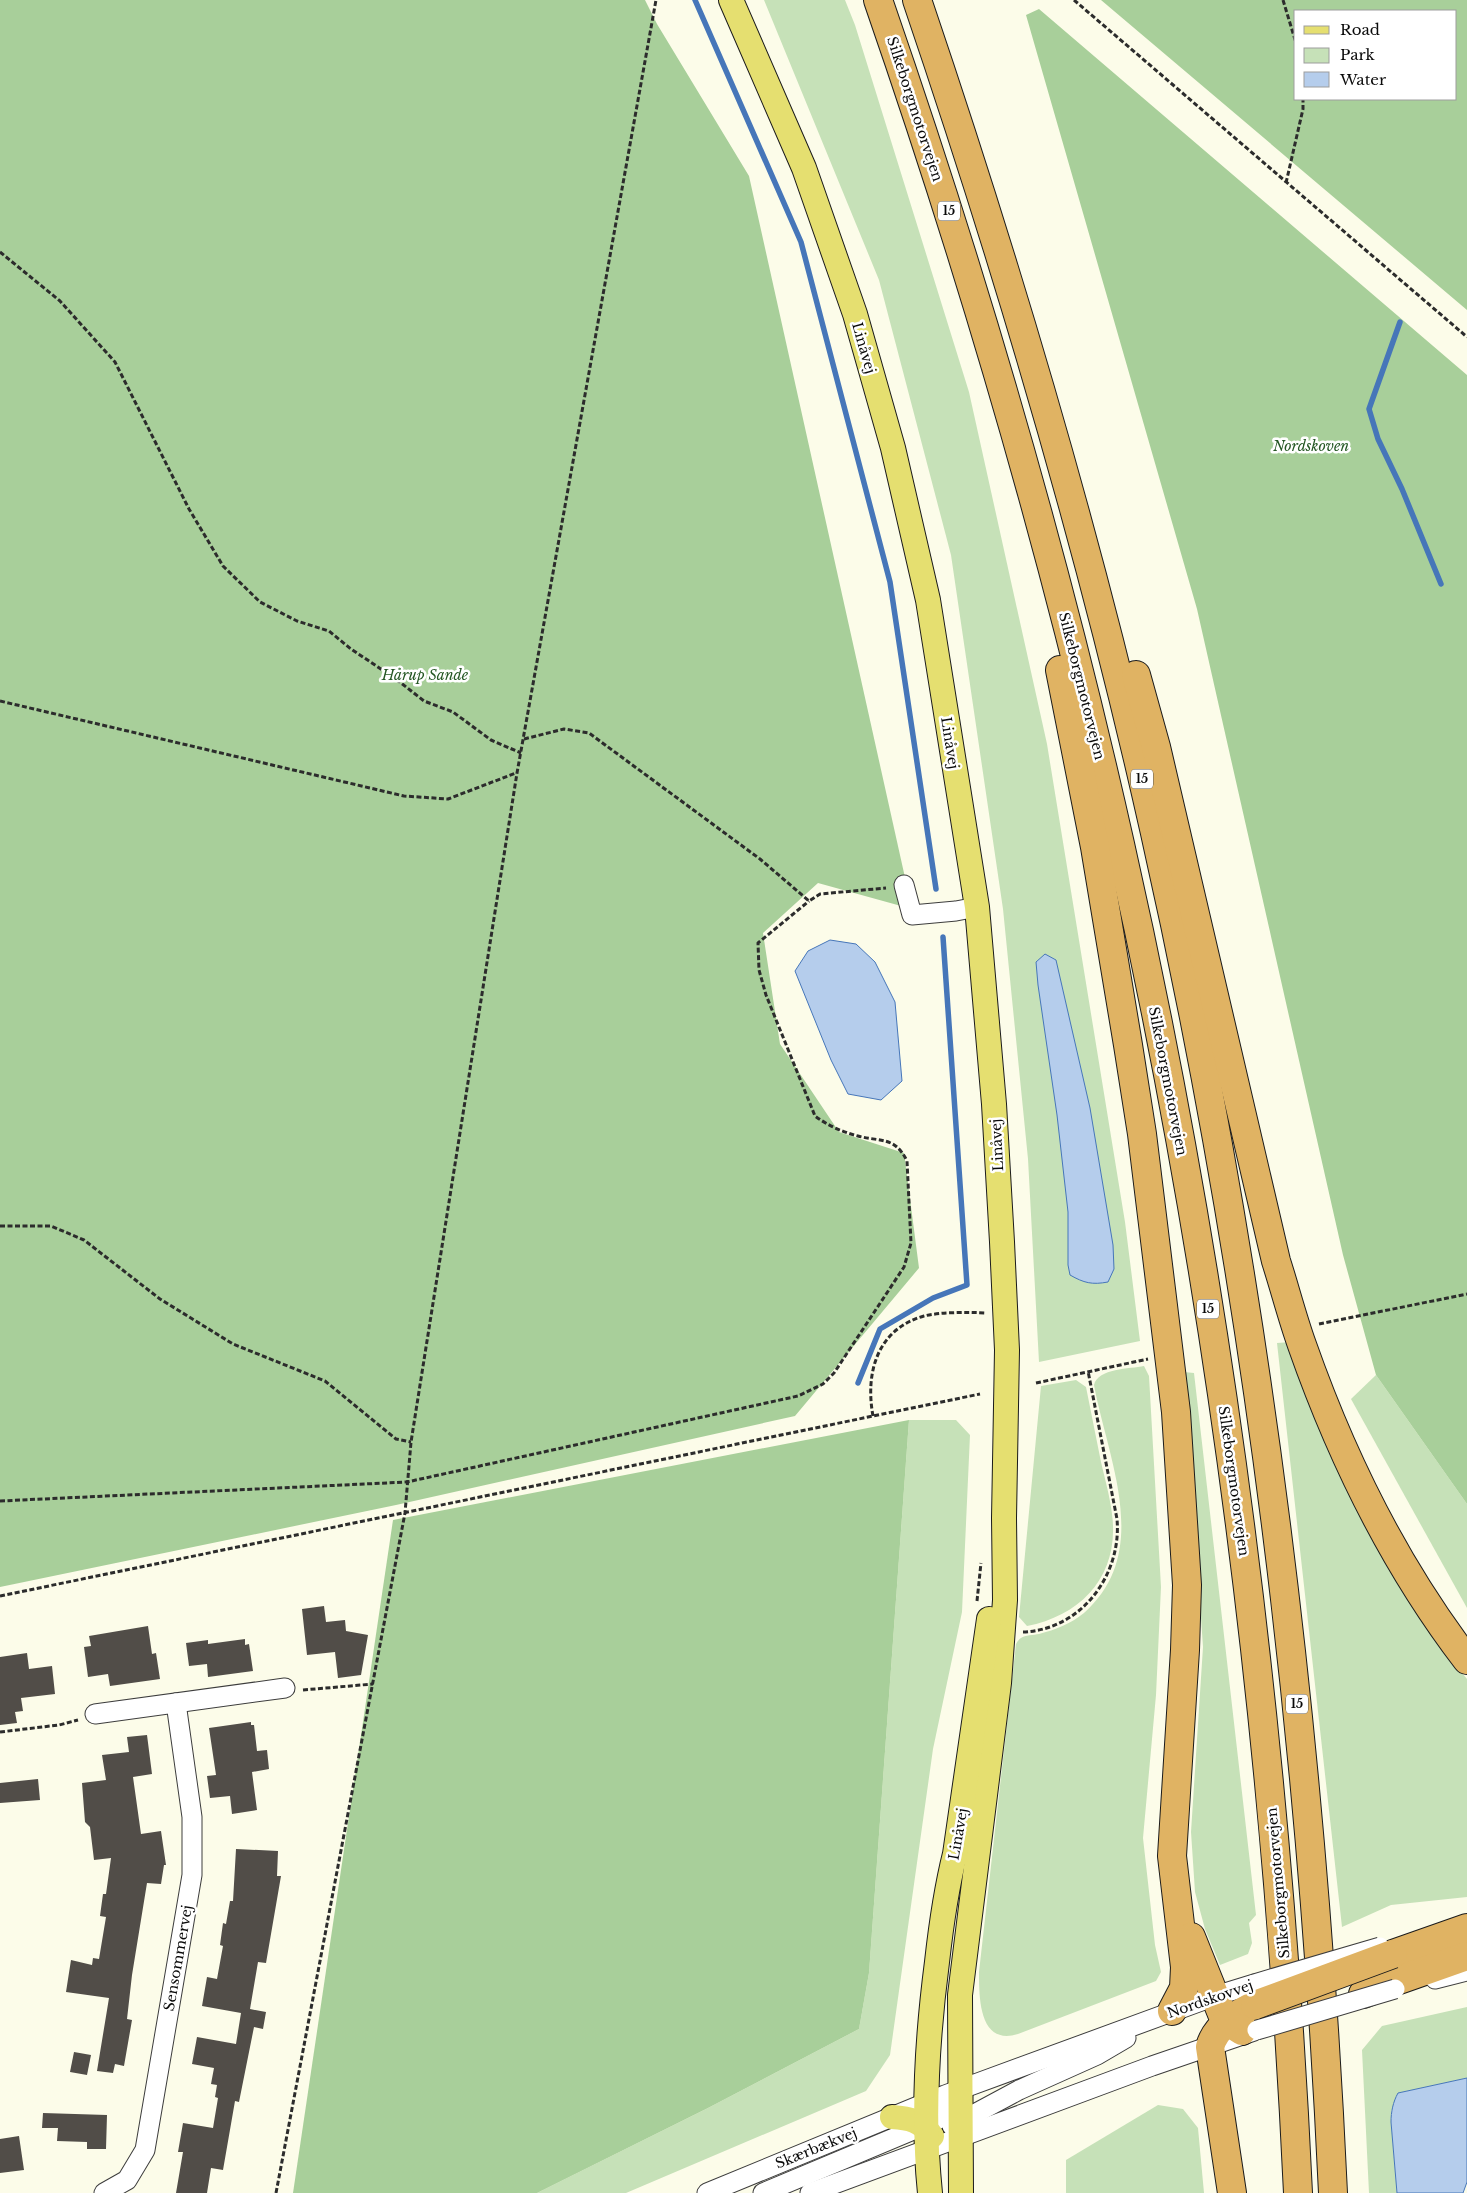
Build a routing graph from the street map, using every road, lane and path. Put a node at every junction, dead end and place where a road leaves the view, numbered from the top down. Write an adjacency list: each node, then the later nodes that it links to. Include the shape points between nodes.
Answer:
1 (656, 0): 15 (path)
2 (731, 0): 20 (main road, Linåvej, via 804,168 854,314 894,448 928,600)
3 (878, 0): 13 (highway, Silkeborgmotorvejen / 15, via 925,135)
4 (917, 0): 12 (highway, 15)
5 (1074, 0): 9 (path)
6 (1283, 0): 7 (path)
7 (1294, 36)
8 (1303, 100): 9 (path)
9 (1286, 183): 11 (path)
10 (0, 252): 16 (path, via 60,301 115,362 189,509 223,566 260,602 329,631 424,701 453,712 491,740)
11 (1467, 337)
12 (1029, 346): 41 (highway, via 1124,632 1156,747 1276,1261 1302,1345 1374,1514); 70 (highway, 15, via 1108,637 1155,833 1197,1032 1231,1219 1282,1566 1301,1742)
13 (1013, 423): 47 (highway, via 1095,846 1128,1045 1176,1412 1187,1585 1172,1856); 69 (highway, Silkeborgmotorvejen / 15, via 1120,844 1161,1038 1217,1364 1248,1581 1267,1751 1282,1921)
14 (0, 701): 17 (path, via 404,796 448,798)
15 (524, 738): 16 (path); 19 (path, via 564,729 588,733 760,859)
16 (521, 753): 17 (path)
17 (517, 773): 32 (path)
18 (904, 885): 19 (path, via 820,894); 20 (street, via 912,915)
19 (809, 901): 33 (path, via 758,943 759,970 766,995 815,1116 857,1136 897,1146 907,1161 911,1243 904,1268 834,1373 823,1384 798,1396)
20 (977, 907): 36 (main road, Linåvej, via 1002,1242 1006,1350)
21 (0, 1226): 32 (path, via 51,1226 84,1240 160,1299 233,1344 325,1381 396,1439)
22 (1467, 1294): 26 (path)
23 (988, 1304): 24 (path)
24 (986, 1313): 25 (path); 31 (path, via 924,1316 894,1334 882,1347 872,1371 869,1389)
25 (986, 1323)
26 (1319, 1324)
27 (1148, 1359): 28 (path)
28 (1088, 1371): 29 (path); 40 (path, via 1117,1519 1118,1541 1113,1562 1092,1600 1076,1613 1047,1628)
29 (1036, 1382)
30 (980, 1394): 31 (path)
31 (873, 1416): 35 (path)
32 (411, 1442): 33 (path)
33 (407, 1482): 34 (path); 35 (path)
34 (0, 1501)
35 (405, 1512): 38 (path); 42 (path)
36 (1004, 1518): 59 (main road, Linåvej, via 1005,1600 999,1683); 59 (main road, Linåvej, via 955,1854 957,1889 944,2003)
37 (982, 1559): 39 (path)
38 (0, 1596)
39 (976, 1607)
40 (1019, 1632)
41 (1467, 1660)
42 (373, 1684): 43 (path); 61 (path)
43 (285, 1688): 44 (street)
44 (176, 1703): 45 (street); 60 (street, Sensommervej, via 192,1818 192,1875 146,2150 127,2180)
45 (95, 1714): 46 (path, via 59,1725)
46 (0, 1732)
47 (1178, 1906): 52 (highway); 54 (highway, via 1185,1967 1184,1988)
48 (1467, 1927): 55 (highway, bridge, via 1392,1949)
49 (1467, 1956): 51 (highway)
50 (1467, 1972): 51 (street)
51 (1394, 1985): 53 (highway, bridge)
52 (1215, 1996): 54 (street, Nordskovvej); 55 (street, Nordskovvej); 56 (highway)
53 (1326, 2010): 55 (street, Nordskovvej, bridge)
54 (1172, 2011): 59 (street, Nordskovvej); 59 (street, via 1097,2055)
55 (1255, 2013): 56 (highway); 57 (street, Nordskovvej)
56 (1228, 2022): 57 (highway, via 1213,2037)
57 (1210, 2047): 59 (street, Nordskovvej); 68 (highway)
58 (892, 2117): 59 (main road); 62 (street, Skærbækvej)
59 (943, 2122): 63 (street); 64 (street); 65 (main road); 66 (main road); 67 (main road)
60 (104, 2193)
61 (276, 2193)
62 (707, 2193)
63 (763, 2193)
64 (810, 2193)
65 (930, 2193)
66 (945, 2193)
67 (962, 2193)
68 (1232, 2193)
69 (1298, 2193)
70 (1333, 2193)

